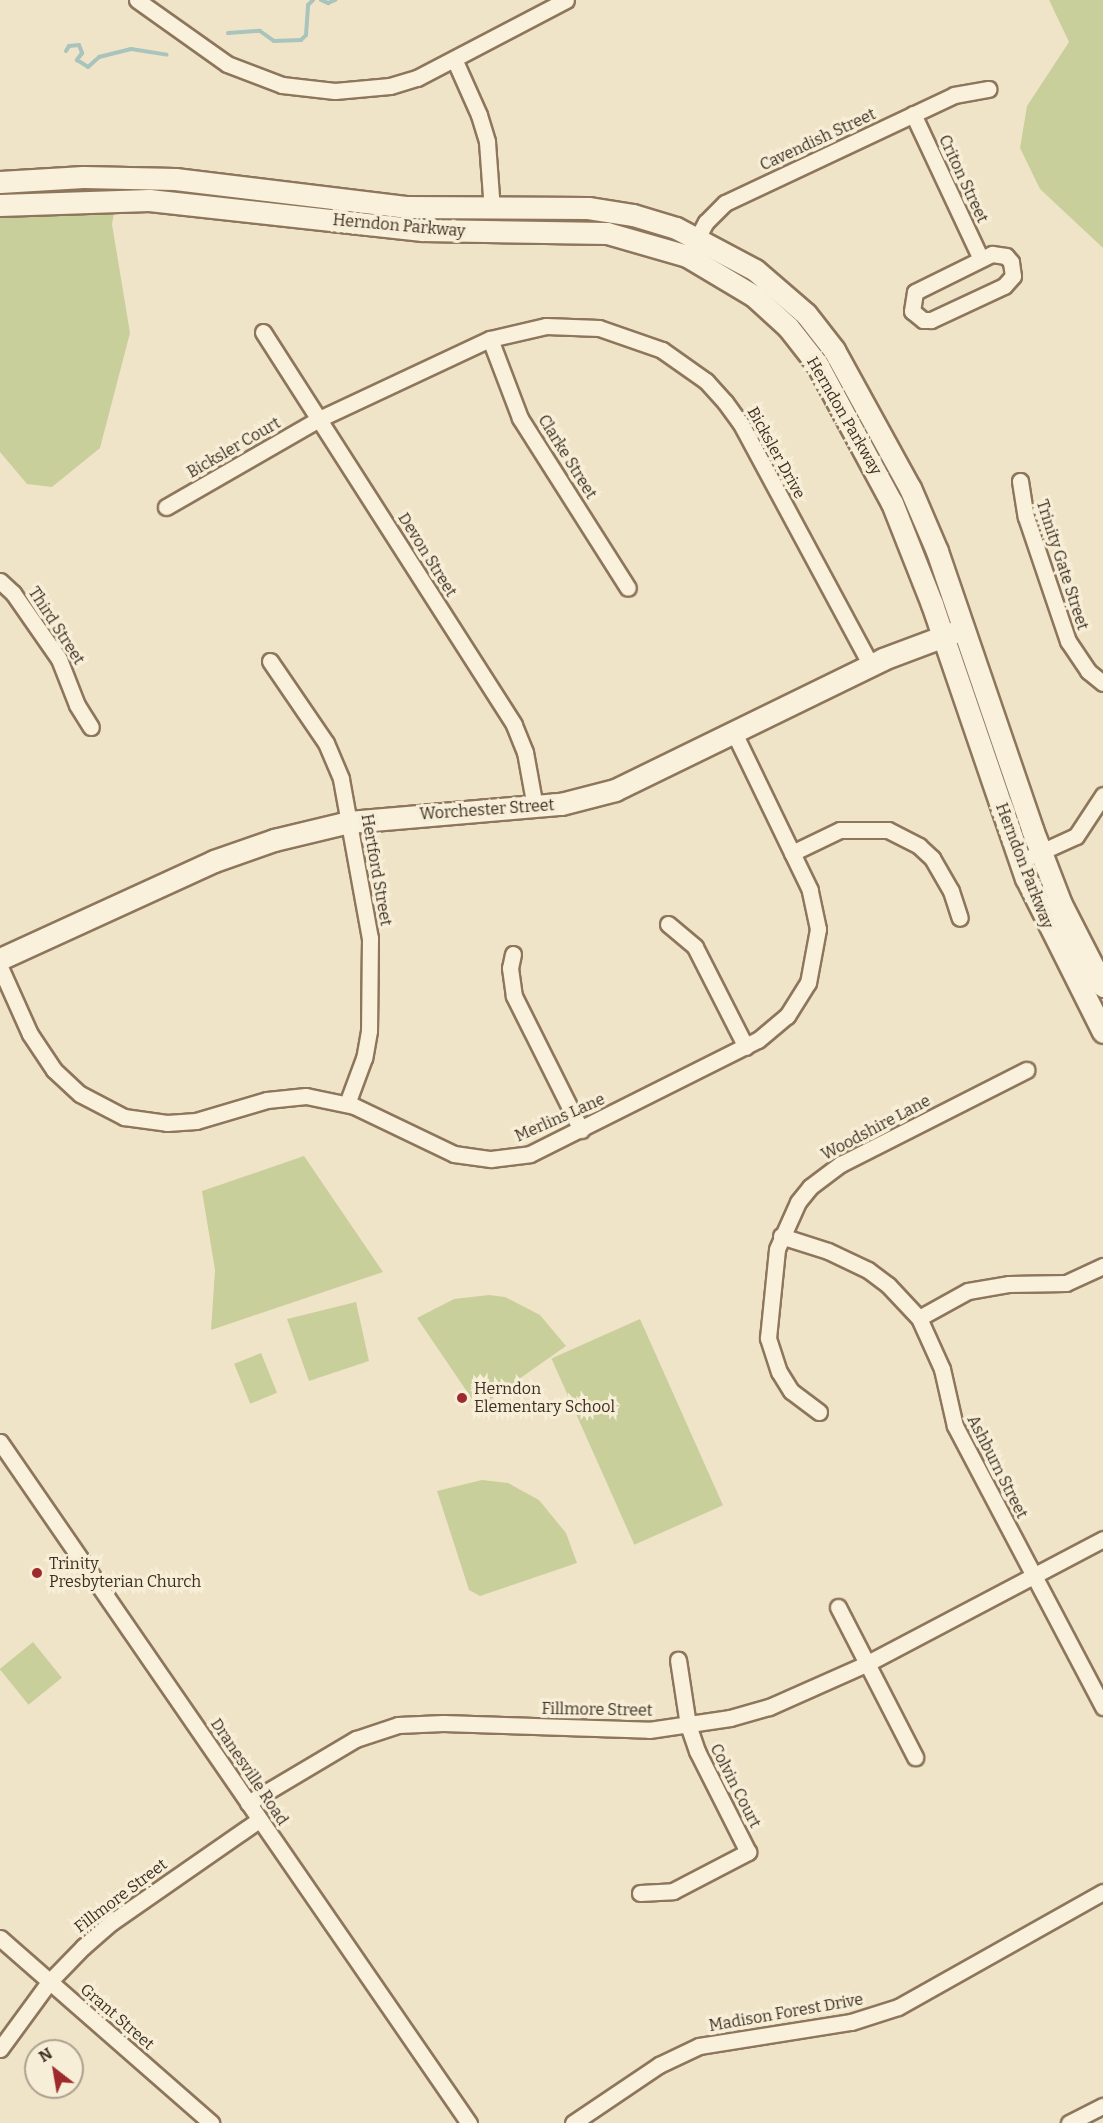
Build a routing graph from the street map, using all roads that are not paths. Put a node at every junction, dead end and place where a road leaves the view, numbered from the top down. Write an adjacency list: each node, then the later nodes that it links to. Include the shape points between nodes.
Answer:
1 (137, 0): 3 (street, via 227,64 282,85 335,92 362,90 417,78)
2 (566, 0): 3 (street)
3 (455, 61): 8 (street, via 480,116 487,142)
4 (988, 88): 5 (street, Cavendish Street, via 954,95)
5 (913, 114): 9 (street, Cavendish Street, via 725,203); 11 (street, Criton Street)
6 (0, 182): 8 (main road, Herndon Parkway, via 83,177 175,179 405,207)
7 (0, 205): 10 (main road, Herndon Parkway, via 80,199 161,200 422,230 584,230 630,237)
8 (492, 210): 9 (main road, Herndon Parkway, via 599,210 654,220)
9 (698, 236): 10 (street, Cavendish Street); 19 (main road, Herndon Parkway, via 774,284 834,350 920,509)
10 (687, 256): 20 (main road, Herndon Parkway, via 754,296 788,327 817,364 896,510)
11 (981, 259): 11 (street, via 992,254 1006,256 1013,269 1010,282 931,320 916,317 910,304 915,292)
12 (263, 332): 14 (street, Devon Street)
13 (490, 339): 14 (street, Bicksler Drive); 18 (street, Clarke Street, via 520,418); 22 (street, Bicksler Drive, via 546,326 599,328 654,346 706,381 741,424)
14 (319, 419): 16 (street, Bicksler Court); 27 (street, Devon Street, via 514,725 525,752)
15 (1020, 481): 23 (street, Trinity Gate Street, via 1026,517 1068,641 1088,671)
16 (166, 507)
17 (0, 581): 24 (street, Third Street, via 25,608 59,659 77,705)
18 (628, 588)
19 (964, 629): 20 (main road, Worchester Street); 30 (main road, Herndon Parkway)
20 (943, 636): 22 (main road, Worchester Street); 31 (main road, Herndon Parkway)
21 (270, 661): 28 (street, Hertford Street, via 334,758)
22 (871, 665): 25 (main road, Worchester Street)
23 (1103, 683)
24 (91, 726)
25 (734, 733): 27 (main road, Worchester Street, via 615,790); 29 (street, Merlins Lane)
26 (1103, 795): 30 (street, via 1076,836)
27 (535, 807): 28 (main road, Worchester Street)
28 (349, 822): 35 (main road, Worchester Street, via 274,840 214,861); 41 (street, Hertford Street, via 371,959 369,1031 364,1058)
29 (792, 853): 32 (street, via 840,830 872,827 897,833 932,858 951,891); 39 (street, Merlins Lane, via 815,909 814,966 787,1016)
30 (1041, 853): 31 (street); 37 (main road, Herndon Parkway, via 1066,914)
31 (1020, 861): 38 (main road, Herndon Parkway, via 1048,928)
32 (960, 918)
33 (668, 924): 39 (street, via 695,947)
34 (513, 954): 42 (street, via 510,968 514,996)
35 (0, 959)
36 (0, 967): 41 (street, Merlins Lane, via 30,1034 54,1070 80,1094 124,1116 167,1123 196,1121 287,1097)
37 (1103, 986)
38 (1103, 1032)
39 (746, 1047): 42 (street, Merlins Lane)
40 (1026, 1070): 43 (street, Woodshire Lane, via 825,1174 798,1202)
41 (347, 1104): 42 (street, Merlins Lane, via 438,1148 472,1158 530,1154)
42 (581, 1131)
43 (781, 1236): 45 (street, Ashburn Street, via 868,1270); 46 (street, Woodshire Lane, via 767,1320 768,1338 778,1372 791,1391)
44 (1103, 1266): 45 (street, via 1066,1283 1009,1284 968,1291)
45 (919, 1318): 49 (street, Ashburn Street, via 942,1369 955,1426)
46 (819, 1413)
47 (0, 1442): 56 (street, Dranesville Road)
48 (1103, 1539): 49 (street, Fillmore Street)
49 (1033, 1576): 52 (street, Fillmore Street); 53 (street, Ashburn Street)
50 (838, 1607): 52 (street)
51 (678, 1660): 54 (street)
52 (866, 1664): 54 (street, Fillmore Street, via 769,1707); 55 (street, via 882,1687)
53 (1103, 1707)
54 (688, 1725): 56 (street, Fillmore Street, via 623,1731 443,1723 398,1725 356,1739); 59 (street, Colvin Court, via 703,1764 748,1852 673,1891)
55 (915, 1757)
56 (248, 1803): 57 (street, Dranesville Road)
57 (259, 1820): 61 (street, Fillmore Street, via 112,1922); 65 (street, Dranesville Road)
58 (1103, 1892): 66 (street, Madison Forest Drive, via 898,2007 851,2022 699,2046 659,2064)
59 (640, 1893)
60 (0, 1938): 61 (street, Grant Street)
61 (50, 1982): 62 (street, Fillmore Street); 64 (street, Grant Street)
62 (0, 2049)
63 (1103, 2106): 67 (street)
64 (211, 2123)
65 (469, 2123)
66 (573, 2123)
67 (1069, 2123)

